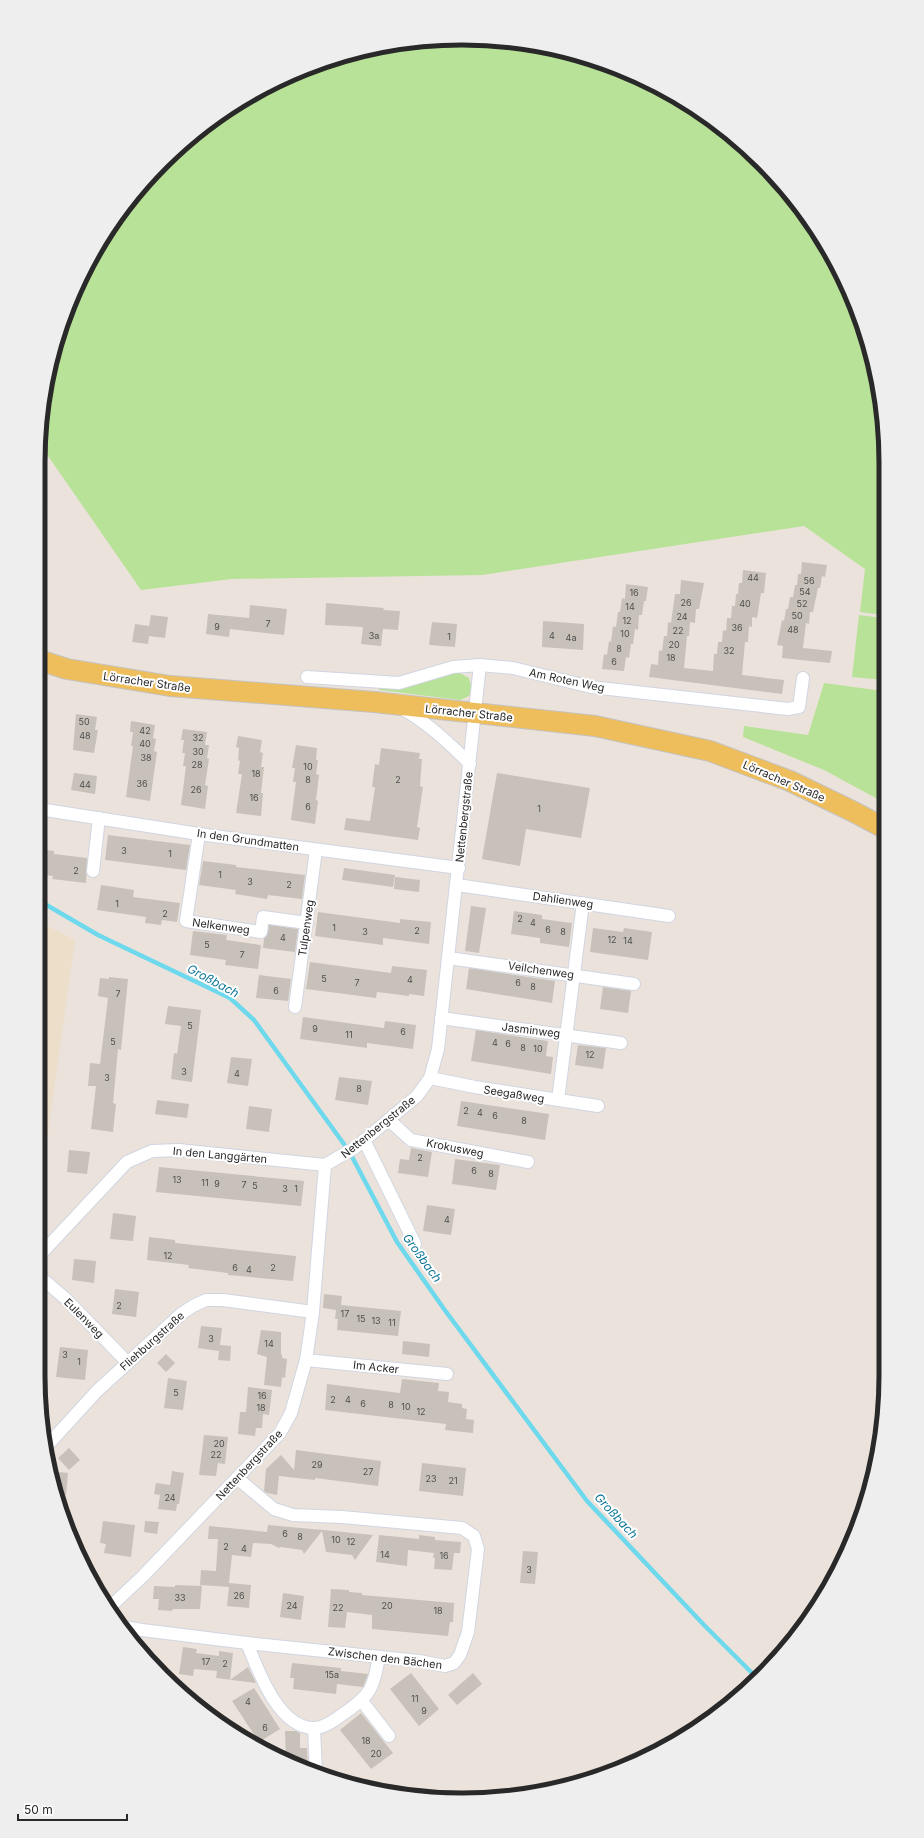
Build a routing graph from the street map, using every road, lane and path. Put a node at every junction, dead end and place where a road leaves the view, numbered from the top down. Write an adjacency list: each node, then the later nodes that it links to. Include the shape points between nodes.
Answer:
1 (45, 662): 5 (main road, Lörracher Straße, via 67,669 170,686)
2 (480, 665): 3 (street, Am Roten Weg, via 453,667 399,683); 4 (street, Am Roten Weg, via 513,668 591,687 788,709 799,707); 6 (street, Nettenbergstraße)
3 (307, 677)
4 (803, 678)
5 (398, 705): 6 (main road, Lörracher Straße); 7 (street, via 424,722)
6 (476, 714): 7 (street, Nettenbergstraße); 10 (main road, Lörracher Straße, via 595,726 710,751 790,781)
7 (470, 764): 13 (street, Nettenbergstraße)
8 (45, 810): 9 (street, In den Grundmatten)
9 (99, 818): 11 (street, In den Grundmatten); 14 (street)
10 (879, 825)
11 (200, 834): 12 (street, In den Grundmatten); 18 (street, Nelkenweg, via 186,921 261,932 263,917)
12 (316, 850): 13 (street, In den Grundmatten); 18 (street, Tulpenweg)
13 (459, 868): 15 (street, Nettenbergstraße)
14 (93, 871)
15 (457, 885): 16 (street, Dahlienweg); 19 (street, Nettenbergstraße)
16 (583, 903): 17 (street, Dahlienweg); 20 (street)
17 (669, 916)
18 (307, 923): 22 (street, Tulpenweg)
19 (448, 958): 20 (street, Veilchenweg); 23 (street, Nettenbergstraße)
20 (575, 974): 21 (street, Veilchenweg); 24 (street)
21 (634, 984)
22 (295, 1007)
23 (441, 1018): 24 (street, Jasminweg); 26 (street, Nettenbergstraße, via 438,1049)
24 (567, 1035): 25 (street, Jasminweg); 27 (street)
25 (621, 1043)
26 (430, 1078): 27 (street, Seegaßweg); 29 (street, Nettenbergstraße, via 417,1096)
27 (558, 1100): 28 (street, Seegaßweg)
28 (598, 1106)
29 (389, 1120): 30 (street, Nettenbergstraße); 31 (street, Krokusweg, via 411,1140)
30 (360, 1144): 32 (street, Nettenbergstraße); 33 (street)
31 (528, 1162)
32 (325, 1165): 34 (street, In den Langgärten, via 179,1150 152,1151 128,1162); 36 (street, Nettenbergstraße)
33 (415, 1244)
34 (45, 1250)
35 (45, 1281): 38 (street, Eulenweg)
36 (314, 1312): 37 (street, Nettenbergstraße); 38 (street, Fliehburgstraße, via 206,1300 181,1314)
37 (306, 1360): 39 (street, Im Acker); 41 (street, Nettenbergstraße, via 292,1413 280,1434)
38 (128, 1363): 40 (street, Fliehburgstraße, via 97,1391)
39 (447, 1374)
40 (51, 1442)
41 (237, 1478): 42 (street, Nettenbergstraße, via 143,1576); 45 (street, Zwischen den Bächen, via 274,1509 293,1515 342,1516 462,1528 474,1536 478,1549 468,1632 460,1655 454,1663 446,1666 419,1660)
42 (113, 1604)
43 (129, 1628): 44 (street, Zwischen den Bächen)
44 (247, 1643): 45 (street, Zwischen den Bächen); 47 (street, via 264,1683 285,1714 296,1723)
45 (379, 1657): 46 (street, via 375,1682)
46 (361, 1700): 47 (street, via 331,1722); 48 (street)
47 (314, 1728): 49 (street)
48 (389, 1736)
49 (316, 1766)

